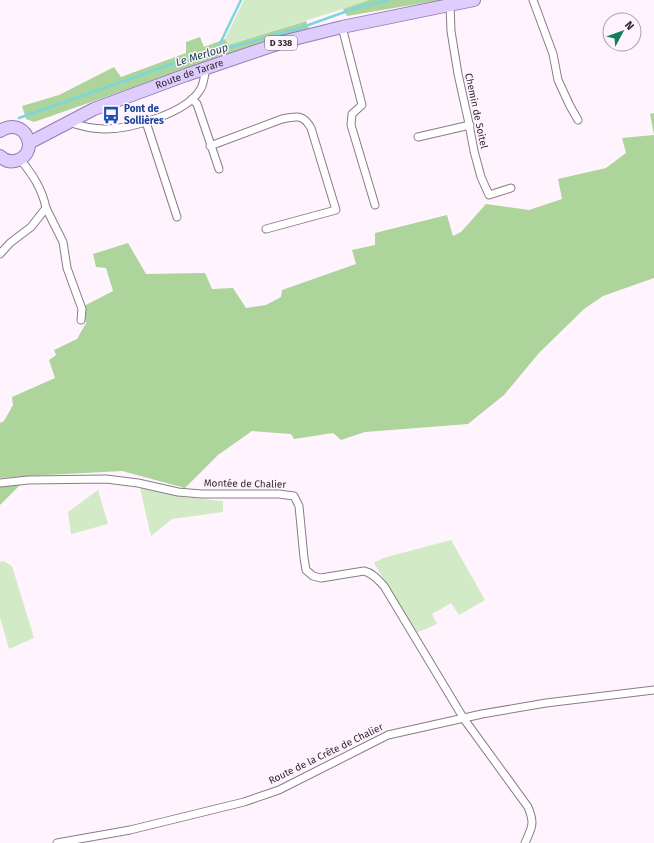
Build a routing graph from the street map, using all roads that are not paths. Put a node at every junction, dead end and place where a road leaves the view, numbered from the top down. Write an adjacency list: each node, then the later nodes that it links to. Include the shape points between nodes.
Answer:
1 (474, 0): 3 (main road, Route de Tarare / D 338)
2 (533, 0): 8 (street, via 553,54 558,80)
3 (450, 5): 4 (main road, Route de Tarare / D 338); 11 (street, Chemin de Soitel, via 458,74)
4 (342, 27): 5 (main road, Route de Tarare / D 338, via 286,41); 20 (street, via 362,105 352,114 351,125)
5 (206, 69): 6 (street, via 201,90); 7 (main road, Route de Tarare / D 338)
6 (192, 99): 10 (street, via 164,116); 15 (street, via 197,104)
7 (94, 109): 9 (main road, Route de Tarare / D 338); 14 (main road)
8 (578, 120)
9 (69, 122): 10 (street, via 105,129); 14 (main road, Route de Tarare / D 338)
10 (146, 122): 22 (street)
11 (470, 125): 13 (street); 19 (street, Chemin de Soitel, via 481,177 489,195)
12 (0, 131): 14 (main road, via 16,127)
13 (418, 137)
14 (27, 138): 17 (main road, via 28,150)
15 (210, 146): 18 (street); 23 (street, via 282,119 294,116 307,121 336,210)
16 (1, 158): 17 (main road, via 9,161)
17 (20, 159): 21 (street, via 40,187)
18 (219, 169)
19 (511, 188)
20 (374, 205)
21 (46, 208): 24 (street, via 31,227); 25 (street, via 63,242 68,268 82,309)
22 (177, 217)
23 (266, 229)
24 (0, 254)
25 (81, 320)
26 (0, 483): 28 (street, Montée de Chalier, via 106,479 178,492 294,496 299,506 306,570 321,578 364,571 376,577 384,586)
27 (654, 690): 28 (street, Route de la Crête de Chalier, via 546,703)
28 (464, 719): 29 (street, Route de la Crête de Chalier, via 388,734 279,790 244,802 130,830); 30 (street, via 528,807 533,819)
29 (58, 843)
30 (525, 843)

